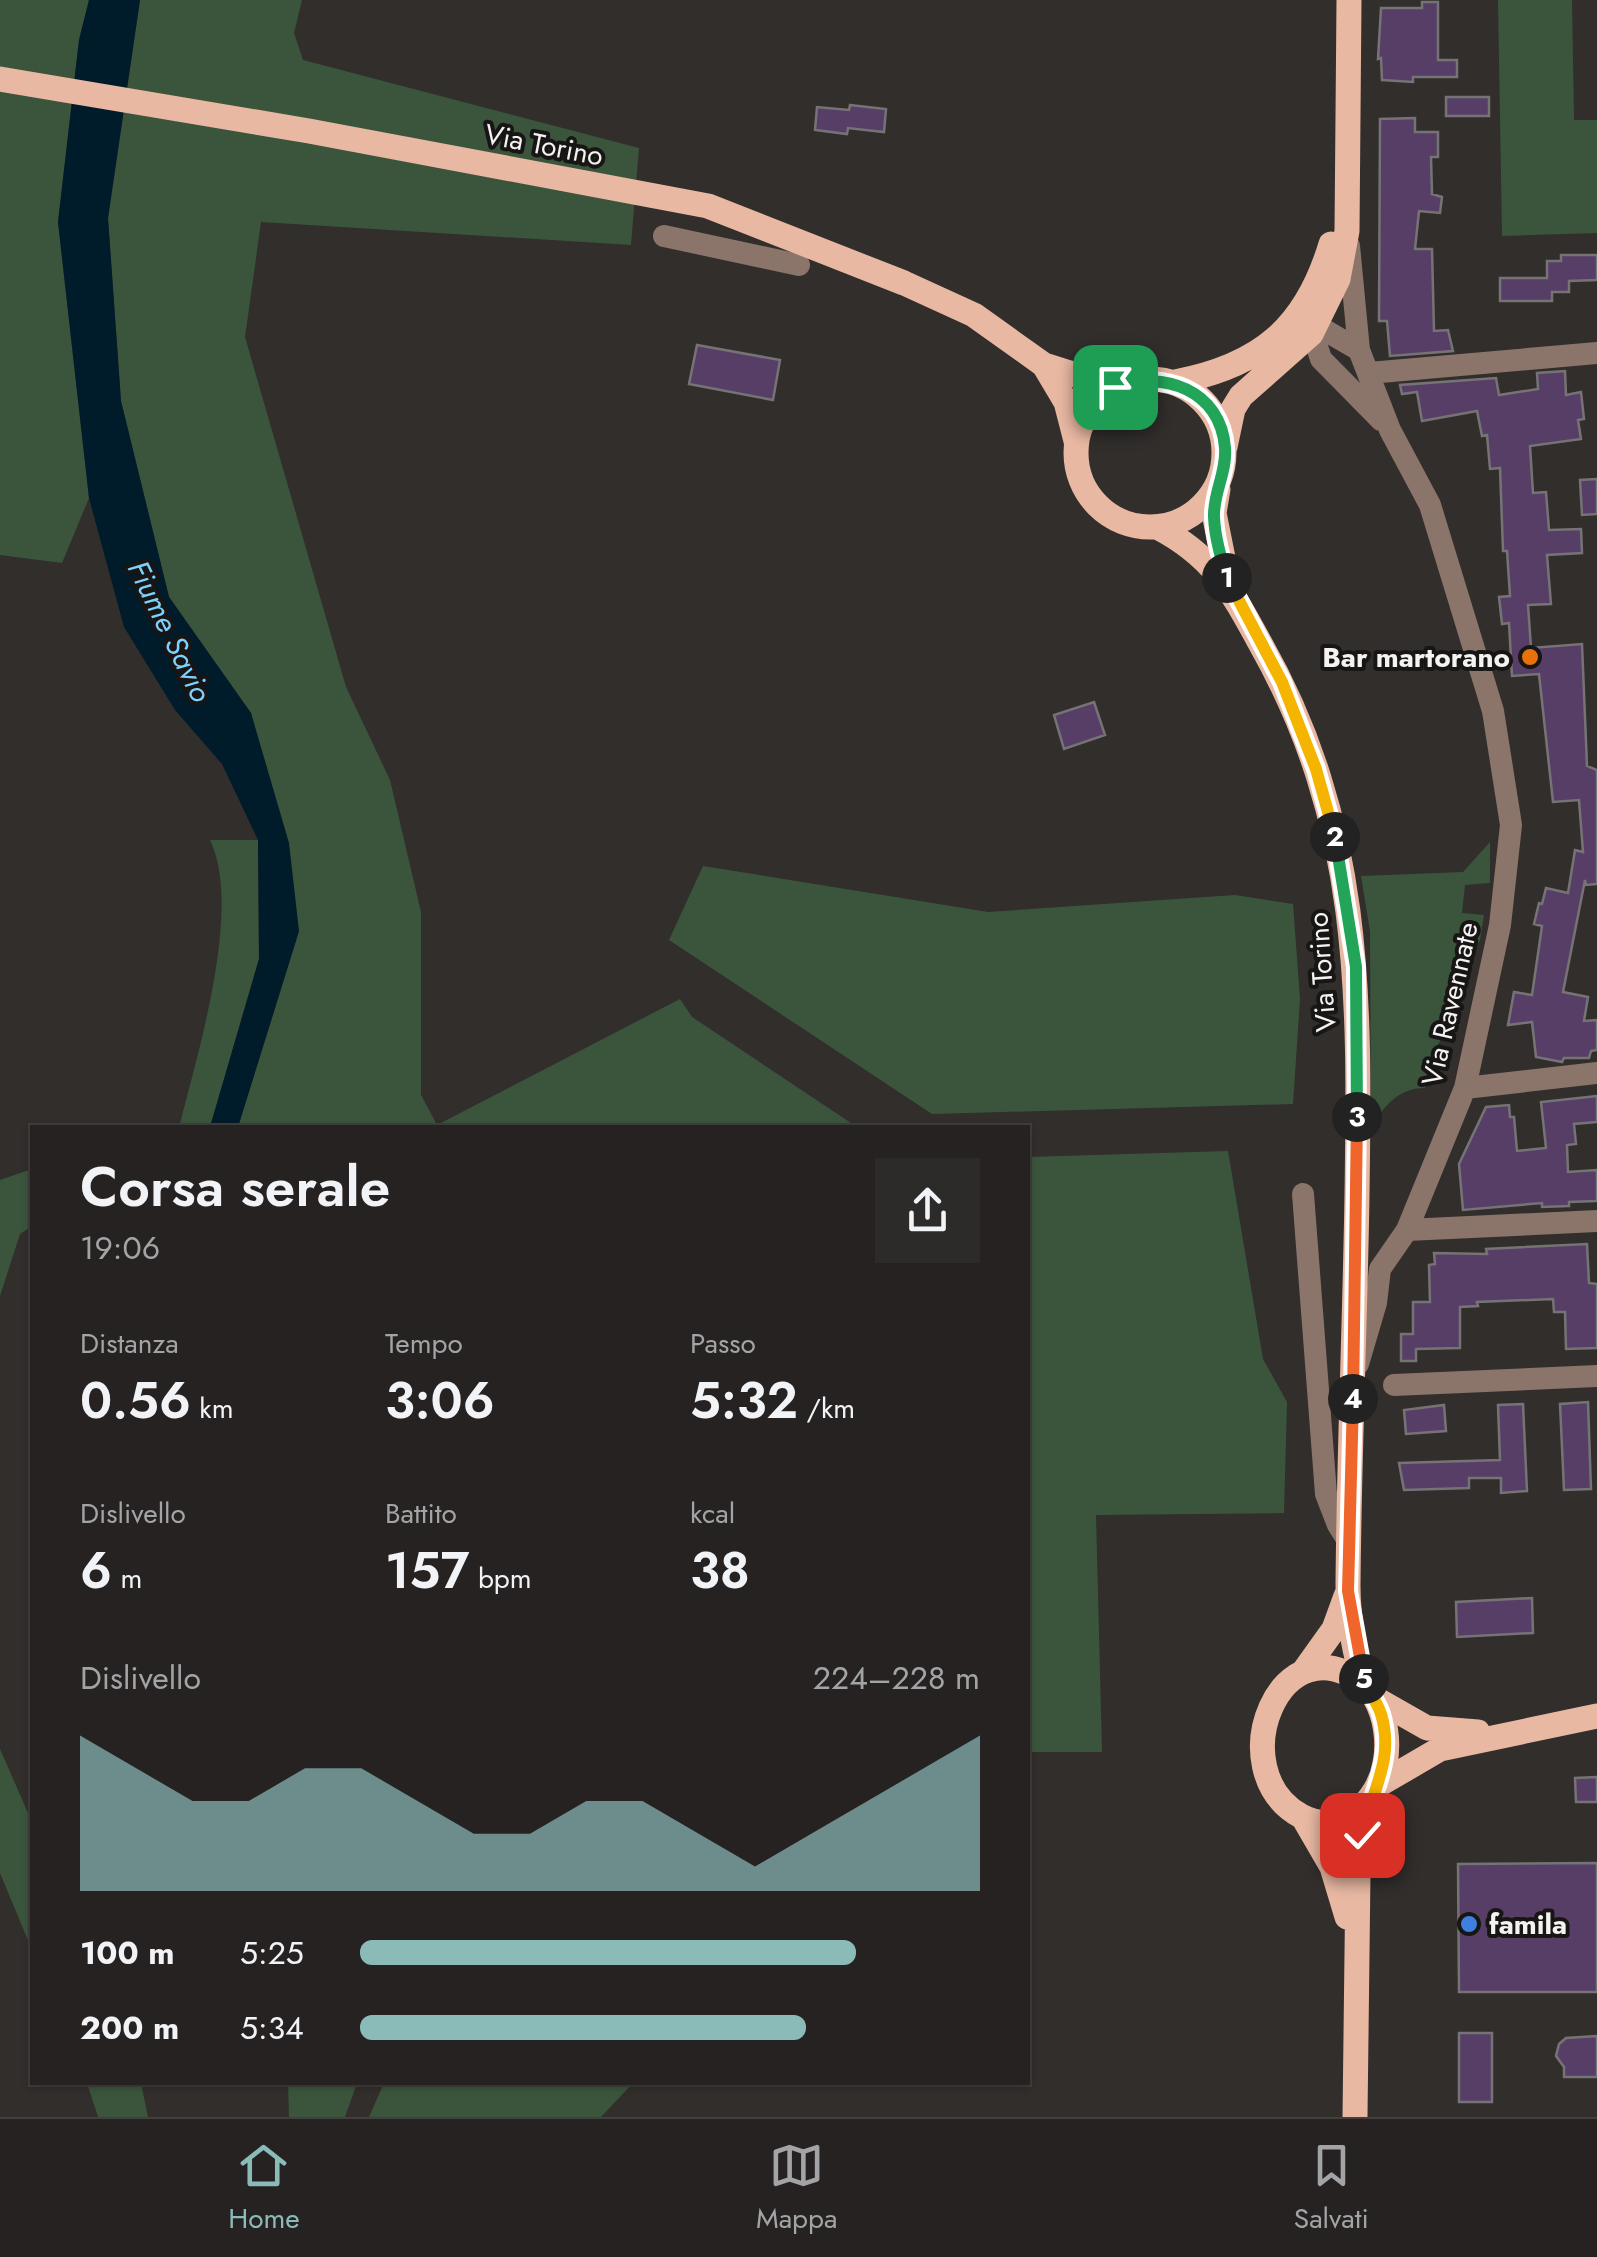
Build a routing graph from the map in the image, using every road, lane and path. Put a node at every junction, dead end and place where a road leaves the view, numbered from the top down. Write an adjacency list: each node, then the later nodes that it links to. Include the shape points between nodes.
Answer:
1 (1349, 0): 3 (main road, Via Ravennate)
2 (0, 79): 5 (main road, Via Torino, via 708,206)
3 (1346, 155): 4 (main road, Via Ravennate); 9 (main road, Via Ravennate, via 1331,245)
4 (1347, 231): 9 (main road, Via Ravennate, via 1338,279); 10 (street, Via Ravennate)
5 (773, 232): 7 (street); 13 (main road, Via Torino, via 974,316)
6 (664, 236): 7 (street)
7 (734, 248): 8 (street)
8 (799, 265)
9 (1306, 324): 10 (street); 12 (main road, Via Ravennate); 15 (street, Via Ravennate); 17 (main road, Via Ravennate, via 1247,361)
10 (1359, 350): 14 (street, Via Ravennate)
11 (1597, 353): 14 (street)
12 (1280, 362): 15 (street); 20 (main road, Via Ravennate, via 1232,409)
13 (1044, 365): 16 (main road, Via Torino, via 1082,378); 19 (main road, Via Torino, via 1066,402)
14 (1369, 373): 18 (street, Via Ravennate)
15 (1334, 374): 18 (street, Via Ravennate)
16 (1137, 379): 17 (main road); 19 (main road, via 1097,400)
17 (1175, 382): 20 (main road, via 1210,407)
18 (1390, 430): 25 (street, Via Ravennate, via 1430,505 1462,606 1492,711 1511,826 1500,925)
19 (1076, 441): 22 (main road, via 1080,479 1102,510 1119,521)
20 (1225, 447): 21 (main road)
21 (1218, 485): 22 (main road, via 1182,521); 23 (main road, Via Torino, via 1217,541)
22 (1157, 528): 23 (main road, Via Torino, via 1202,554)
23 (1229, 587): 30 (main road, Via Torino, via 1282,682 1316,769 1350,906 1357,987)
24 (1597, 1074): 25 (street)
25 (1465, 1088): 28 (street, Via Ravennate)
26 (1303, 1194): 32 (street, via 1326,1494)
27 (1597, 1221): 28 (street)
28 (1407, 1230): 30 (street, Via Ravennate, via 1380,1269)
29 (1597, 1376): 31 (street)
30 (1354, 1377): 32 (main road, Via Ravennate)
31 (1394, 1384)
32 (1350, 1544): 33 (main road, Via Ravennate)
33 (1348, 1591): 34 (main road, Via Ravennate, via 1334,1629); 35 (main road, Via Ravennate)
34 (1304, 1671): 35 (main road, via 1335,1668); 39 (main road, via 1274,1698 1262,1736 1270,1783)
35 (1371, 1693): 37 (main road, via 1427,1728); 38 (main road, via 1386,1742)
36 (1597, 1716): 37 (main road)
37 (1513, 1734): 38 (main road, via 1440,1749)
38 (1374, 1794): 39 (main road, via 1336,1821); 40 (main road, via 1358,1872)
39 (1304, 1818): 40 (main road, via 1338,1880)
40 (1354, 1954): 41 (main road)
41 (1355, 2117)

